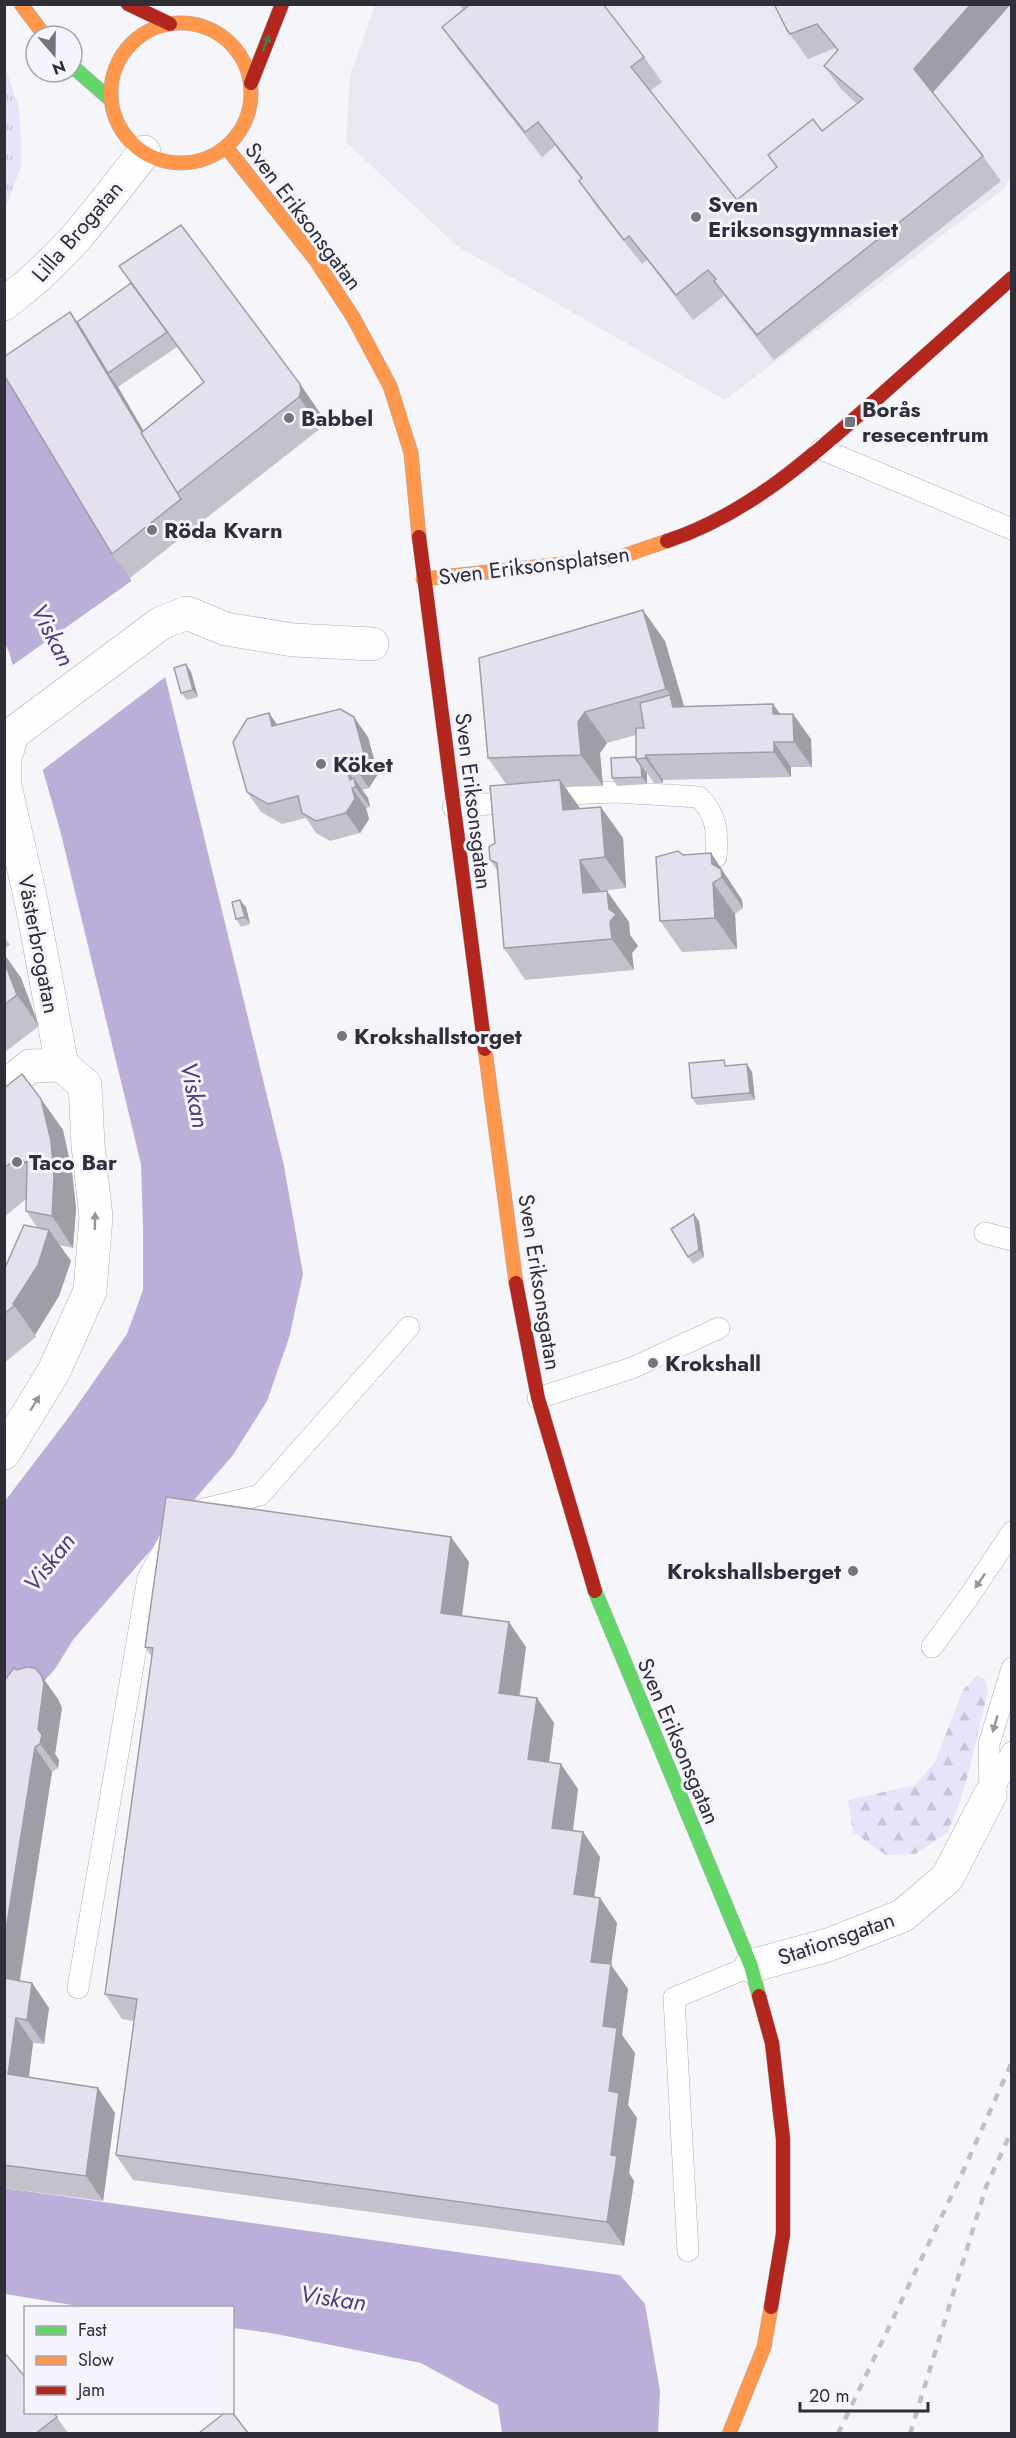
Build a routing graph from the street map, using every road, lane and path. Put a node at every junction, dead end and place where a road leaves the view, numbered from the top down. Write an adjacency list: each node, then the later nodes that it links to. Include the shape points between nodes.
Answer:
1 (21, 4): 6 (street)
2 (128, 4): 5 (street)
3 (282, 4): 8 (street, one-way to 3)
4 (194, 10): 5 (street)
5 (174, 23): 8 (street, via 201,25 230,42 243,60); 9 (street, via 150,30 128,48 114,72)
6 (36, 24)
7 (84, 76): 9 (street)
8 (251, 83): 10 (street, via 244,123)
9 (111, 100): 11 (street, via 122,130)
10 (226, 147): 11 (street, via 207,158 186,162 164,160); 16 (street, Sven Eriksonsgatan, via 315,259 353,317 390,386 411,453)
11 (144, 152): 13 (street, Lilla Brogatan, via 63,255)
12 (1011, 278): 14 (street, Sven Eriksonsplatsen)
13 (4, 304)
14 (821, 448): 15 (lane); 16 (street, Sven Eriksonsplatsen, via 756,498 681,537 617,558)
15 (1007, 522)
16 (423, 579): 19 (street, Sven Eriksonsgatan)
17 (372, 644): 18 (street, Västerbrogatan, via 293,640 226,629 187,614 161,623)
18 (8, 737): 21 (street, Västerbrogatan, via 5,786 33,905)
19 (453, 807): 20 (lane, via 616,792 699,797 711,809 717,837); 27 (street, Sven Eriksonsgatan, via 520,1309)
20 (716, 857)
21 (62, 1065): 22 (street, via 30,1066); 28 (street, one-way to 21, via 54,1371 90,1291 96,1218 85,1085)
22 (4, 1088)
23 (985, 1233): 24 (lane)
24 (1011, 1240)
25 (409, 1327): 35 (lane, via 260,1494 197,1510 179,1523 148,1578)
26 (719, 1328): 27 (lane, via 632,1368)
27 (538, 1398): 34 (street, Sven Eriksonsgatan, via 598,1603)
28 (4, 1453)
29 (1011, 1532): 30 (lane, one-way to 30)
30 (932, 1647)
31 (1011, 1668): 33 (lane, one-way to 33, via 989,1744)
32 (1011, 1752): 33 (lane, Stationsgatan)
33 (990, 1795): 34 (street, Stationsgatan, via 947,1878 902,1916 828,1946)
34 (751, 1966): 36 (lane, via 674,1998); 37 (street, Sven Eriksonsgatan, via 765,2010 783,2139 783,2234 764,2347)
35 (78, 1988)
36 (688, 2251)
37 (729, 2433)

